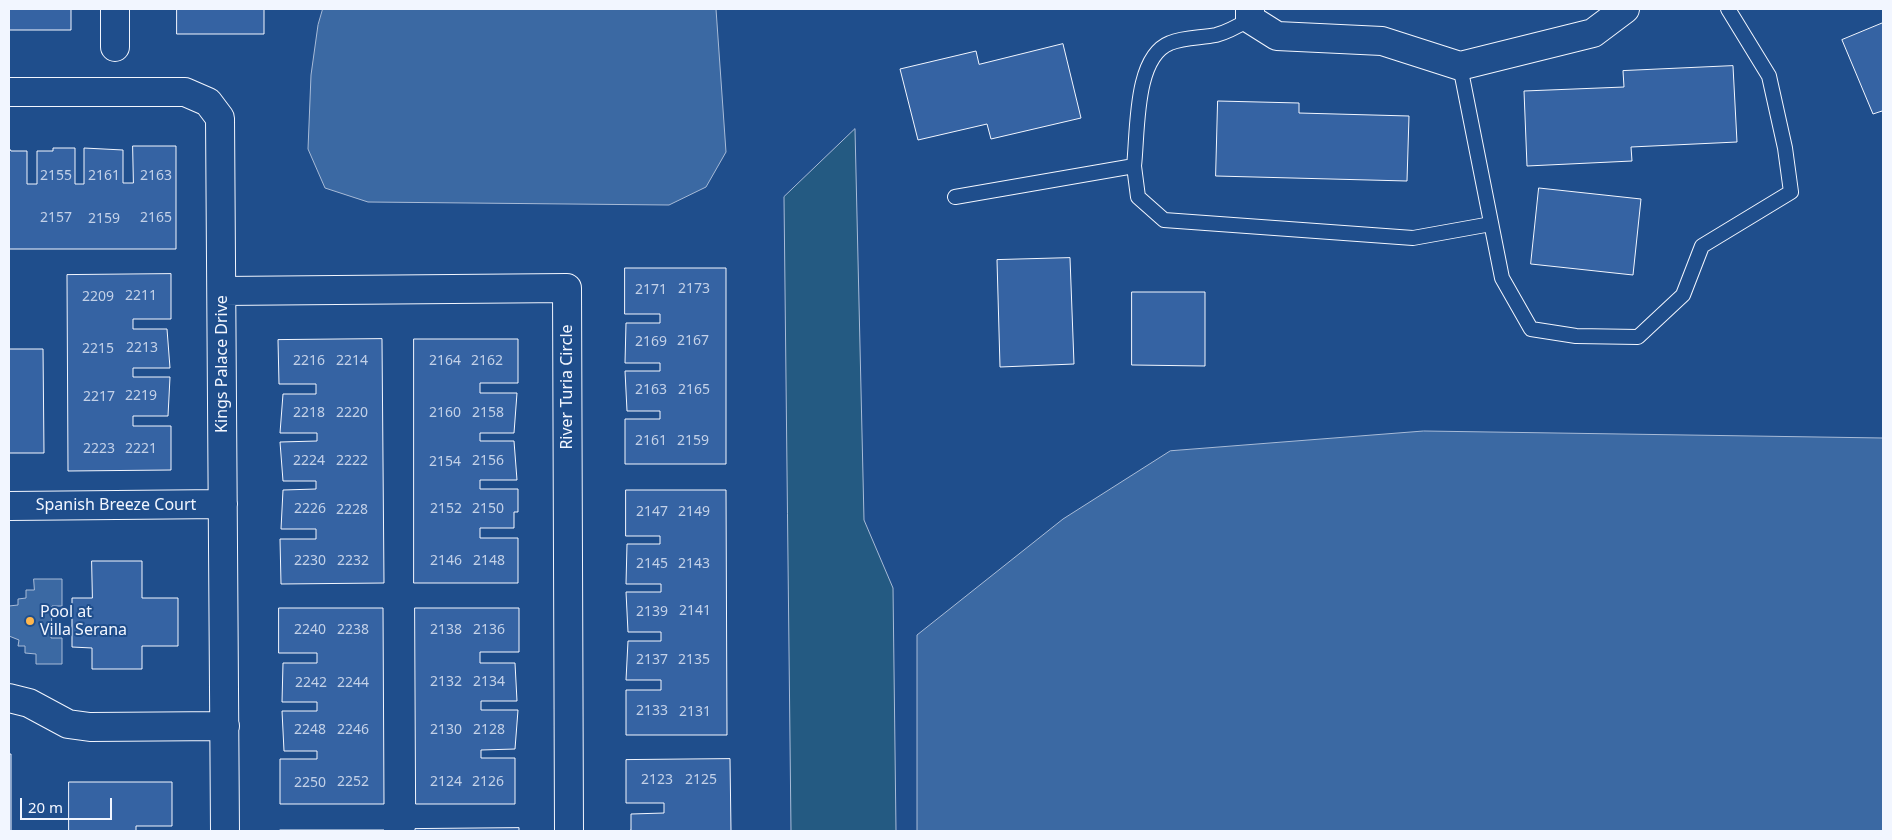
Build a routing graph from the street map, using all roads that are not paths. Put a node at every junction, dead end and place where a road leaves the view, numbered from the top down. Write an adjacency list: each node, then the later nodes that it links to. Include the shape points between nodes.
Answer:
1 (115, 9): 5 (street)
2 (1625, 9): 6 (street, via 1593,33)
3 (1728, 9): 10 (lane, via 1769,76 1791,192 1702,246 1684,294 1638,337 1576,336 1531,329 1502,278)
4 (1250, 14): 6 (street, via 1277,36 1382,41); 8 (lane, via 1217,35 1171,43 1157,50 1142,83)
5 (115, 47)
6 (1460, 66): 10 (lane)
7 (9, 92): 11 (street, Kings Palace Drive, via 185,92 208,102 220,118)
8 (1134, 166): 9 (lane); 10 (lane, via 1138,197 1164,220 1413,238)
9 (955, 197)
10 (1491, 224)
11 (222, 291): 12 (street, Kings Palace Drive); 17 (street, River Turia Circle, via 567,288)
12 (224, 504): 13 (street, Spanish Breeze Court); 15 (street, Kings Palace Drive)
13 (9, 506)
14 (9, 698): 15 (street, via 29,703 68,724 90,727)
15 (225, 726): 16 (street, Kings Palace Drive)
16 (225, 831)
17 (569, 831)

